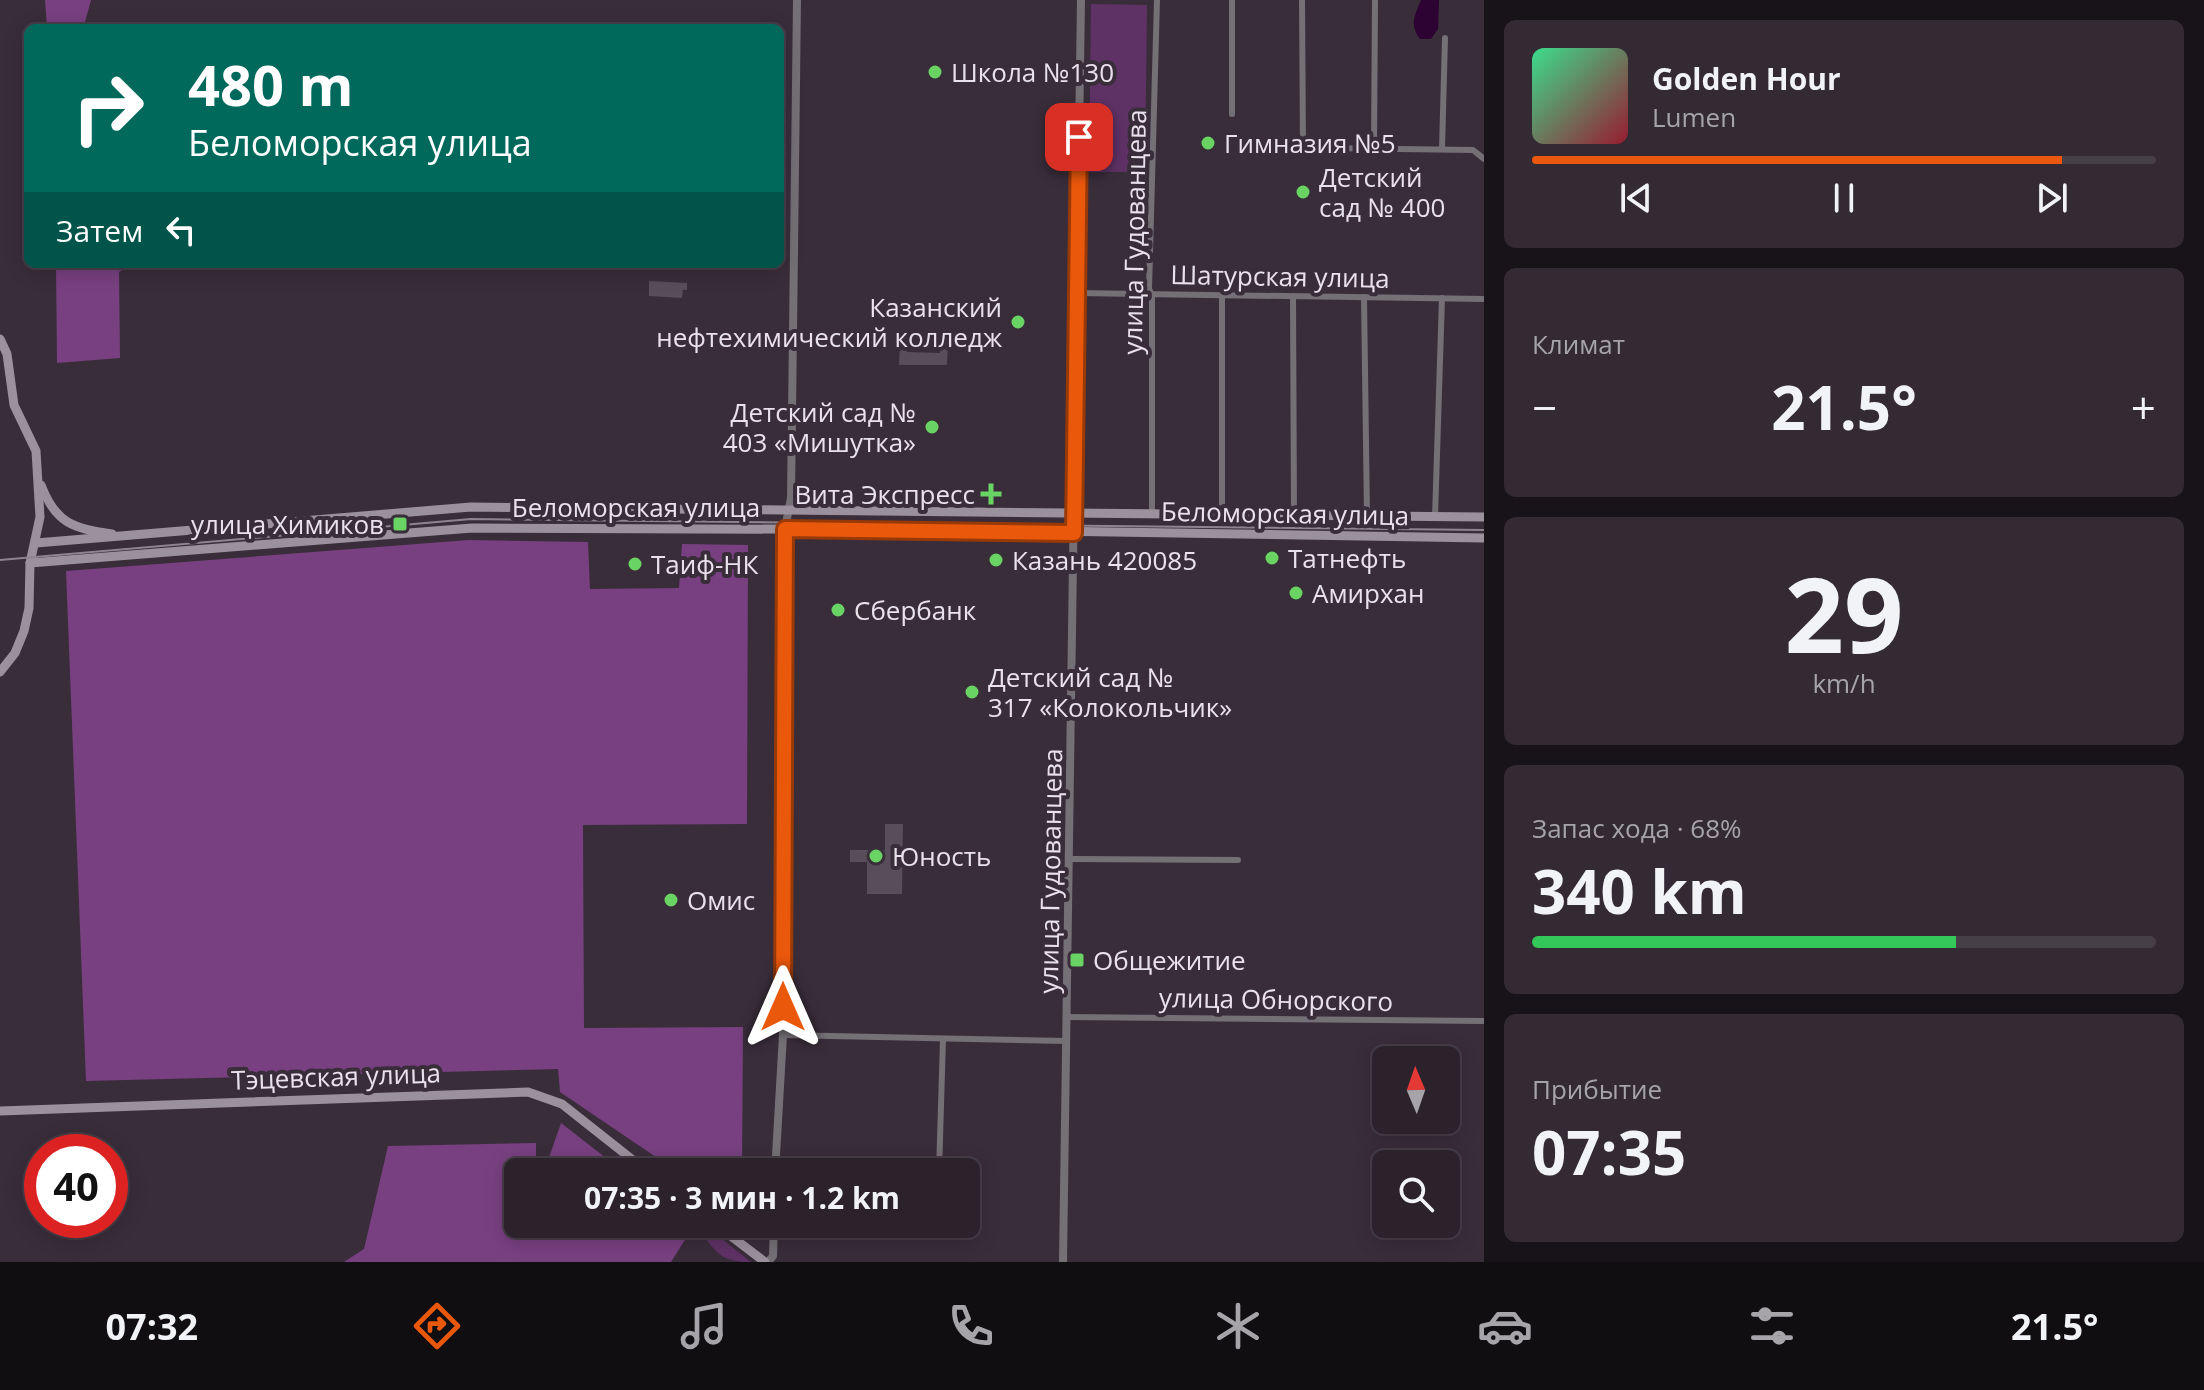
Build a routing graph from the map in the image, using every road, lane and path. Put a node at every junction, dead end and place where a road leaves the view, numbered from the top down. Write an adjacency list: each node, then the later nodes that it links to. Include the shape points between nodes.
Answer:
1 (797, 0): 24 (street)
2 (1081, 0): 14 (street, улица Гудованцева)
3 (1157, 0): 15 (street, улица Гудованцева)
4 (1232, 0): 8 (street)
5 (1302, 0): 10 (street)
6 (1375, 0): 11 (street)
7 (1445, 38): 12 (street)
8 (1232, 114)
9 (1251, 147): 10 (street)
10 (1303, 147): 11 (street)
11 (1374, 148): 12 (street)
12 (1442, 149): 13 (street, via 1473,150)
13 (1484, 159)
14 (1076, 293): 15 (street, Шатурская улица); 25 (street, улица Гудованцева)
15 (1152, 295): 16 (street, Шатурская улица); 26 (street, улица Гудованцева)
16 (1222, 295): 17 (street, Шатурская улица); 27 (street)
17 (1293, 296): 18 (street, Шатурская улица); 28 (street)
18 (1364, 297): 19 (street, Шатурская улица); 29 (street)
19 (1442, 298): 20 (street, Шатурская улица); 31 (street)
20 (1484, 299)
21 (0, 339): 22 (main road, via 14,405 36,451)
22 (38, 474): 36 (main road, via 60,519); 39 (main road)
23 (471, 507): 24 (main road, Беломорская улица); 33 (main road); 36 (main road, Беломорская улица)
24 (790, 509): 25 (main road, Беломорская улица); 34 (street)
25 (1075, 512): 26 (main road, Беломорская улица); 35 (street, улица Гудованцева)
26 (1152, 513): 27 (main road, Беломорская улица)
27 (1222, 514): 28 (main road, Беломорская улица)
28 (1294, 515): 29 (main road, Беломорская улица)
29 (1367, 516): 30 (main road, Беломорская улица)
30 (1388, 516): 31 (main road, Беломорская улица); 37 (main road)
31 (1435, 517): 32 (main road, Беломорская улица)
32 (1484, 517)
33 (472, 528): 34 (main road, Беломорская улица); 40 (main road, Беломорская улица)
34 (785, 529): 35 (main road, Беломорская улица); 46 (street)
35 (1074, 533): 37 (main road, Беломорская улица); 42 (street, улица Гудованцева)
36 (126, 537): 39 (main road, Беломорская улица)
37 (1387, 537): 38 (main road, Беломорская улица)
38 (1484, 538)
39 (36, 543): 40 (main road)
40 (30, 563): 41 (main road, via 24,631)
41 (0, 672)
42 (1071, 859): 43 (street); 44 (street, улица Гудованцева)
43 (1238, 860)
44 (1067, 1017): 45 (street, улица Обнорского); 48 (street, улица Гудованцева)
45 (1484, 1021)
46 (783, 1035): 47 (street); 51 (street)
47 (943, 1039): 48 (street); 52 (street)
48 (1067, 1041): 56 (street, улица Гудованцева)
49 (0, 1111): 50 (main road, Тэцевская улица, via 528,1092 562,1104)
50 (630, 1158)
51 (776, 1158)
52 (939, 1158)
53 (734, 1238): 55 (main road)
54 (774, 1238): 55 (street, via 773,1256)
55 (766, 1262)
56 (1063, 1262)

